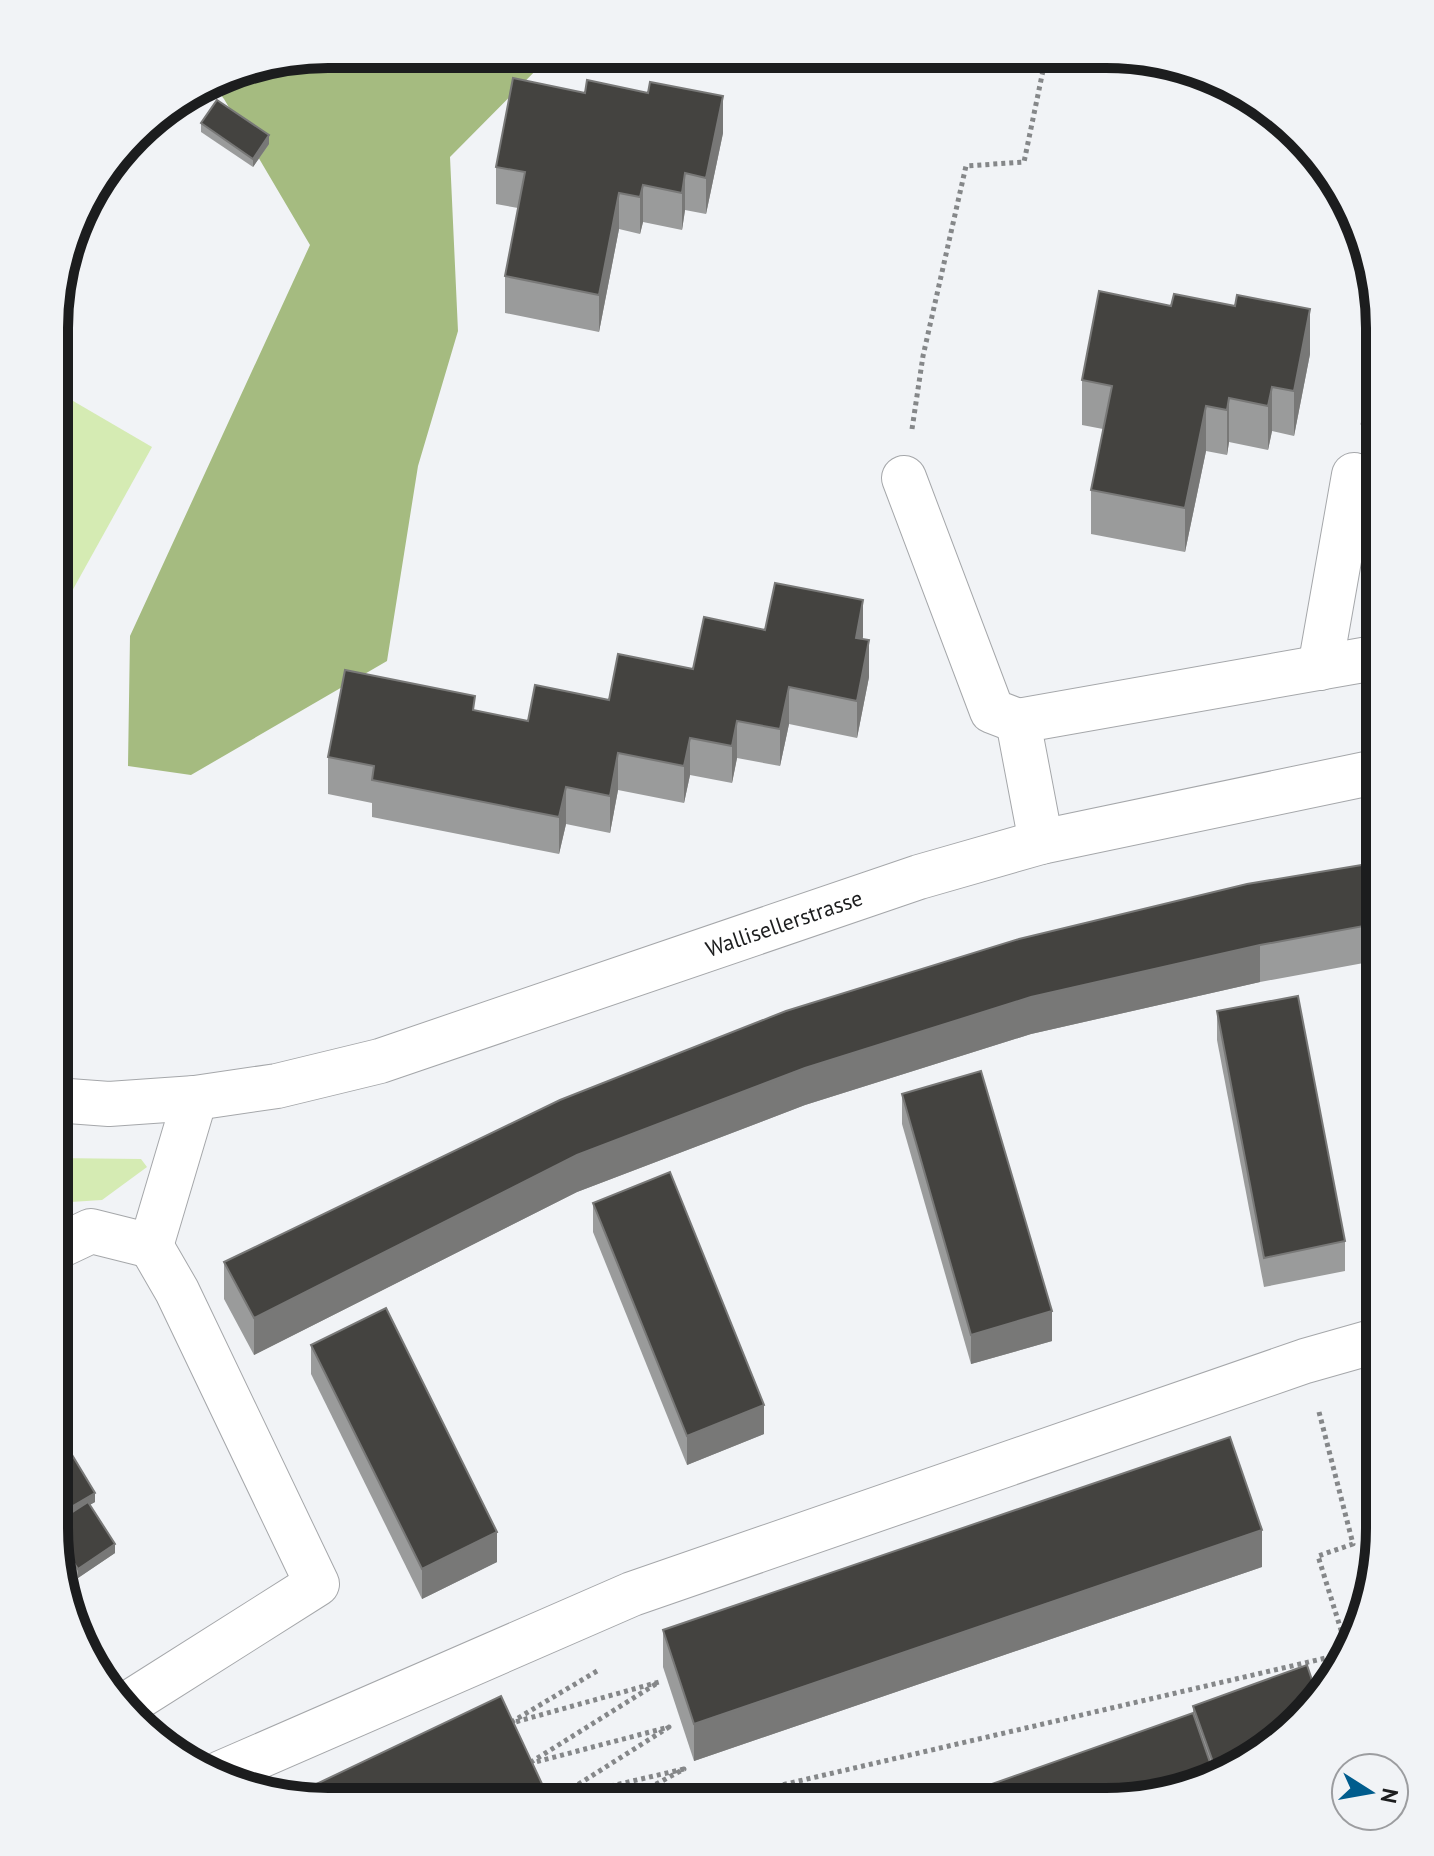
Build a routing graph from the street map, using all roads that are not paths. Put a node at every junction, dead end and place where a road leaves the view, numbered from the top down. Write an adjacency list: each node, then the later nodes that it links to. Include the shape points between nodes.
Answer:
1 (1354, 475): 4 (main road)
2 (904, 478): 5 (main road, via 992,711)
3 (1366, 660): 4 (main road)
4 (1320, 668): 5 (main road)
5 (1018, 721): 7 (main road)
6 (1366, 774): 7 (main road, Wallisellerstrasse)
7 (1041, 842): 8 (main road, Wallisellerstrasse, via 919,877 380,1061 277,1086)
8 (195, 1098): 9 (main road, Wallisellerstrasse); 11 (main road)
9 (68, 1101)
10 (68, 1242): 11 (main road, via 91,1231)
11 (151, 1246): 13 (main road, via 317,1584)
12 (1365, 1344): 14 (main road, via 632,1594)
13 (133, 1701)
14 (231, 1769)

